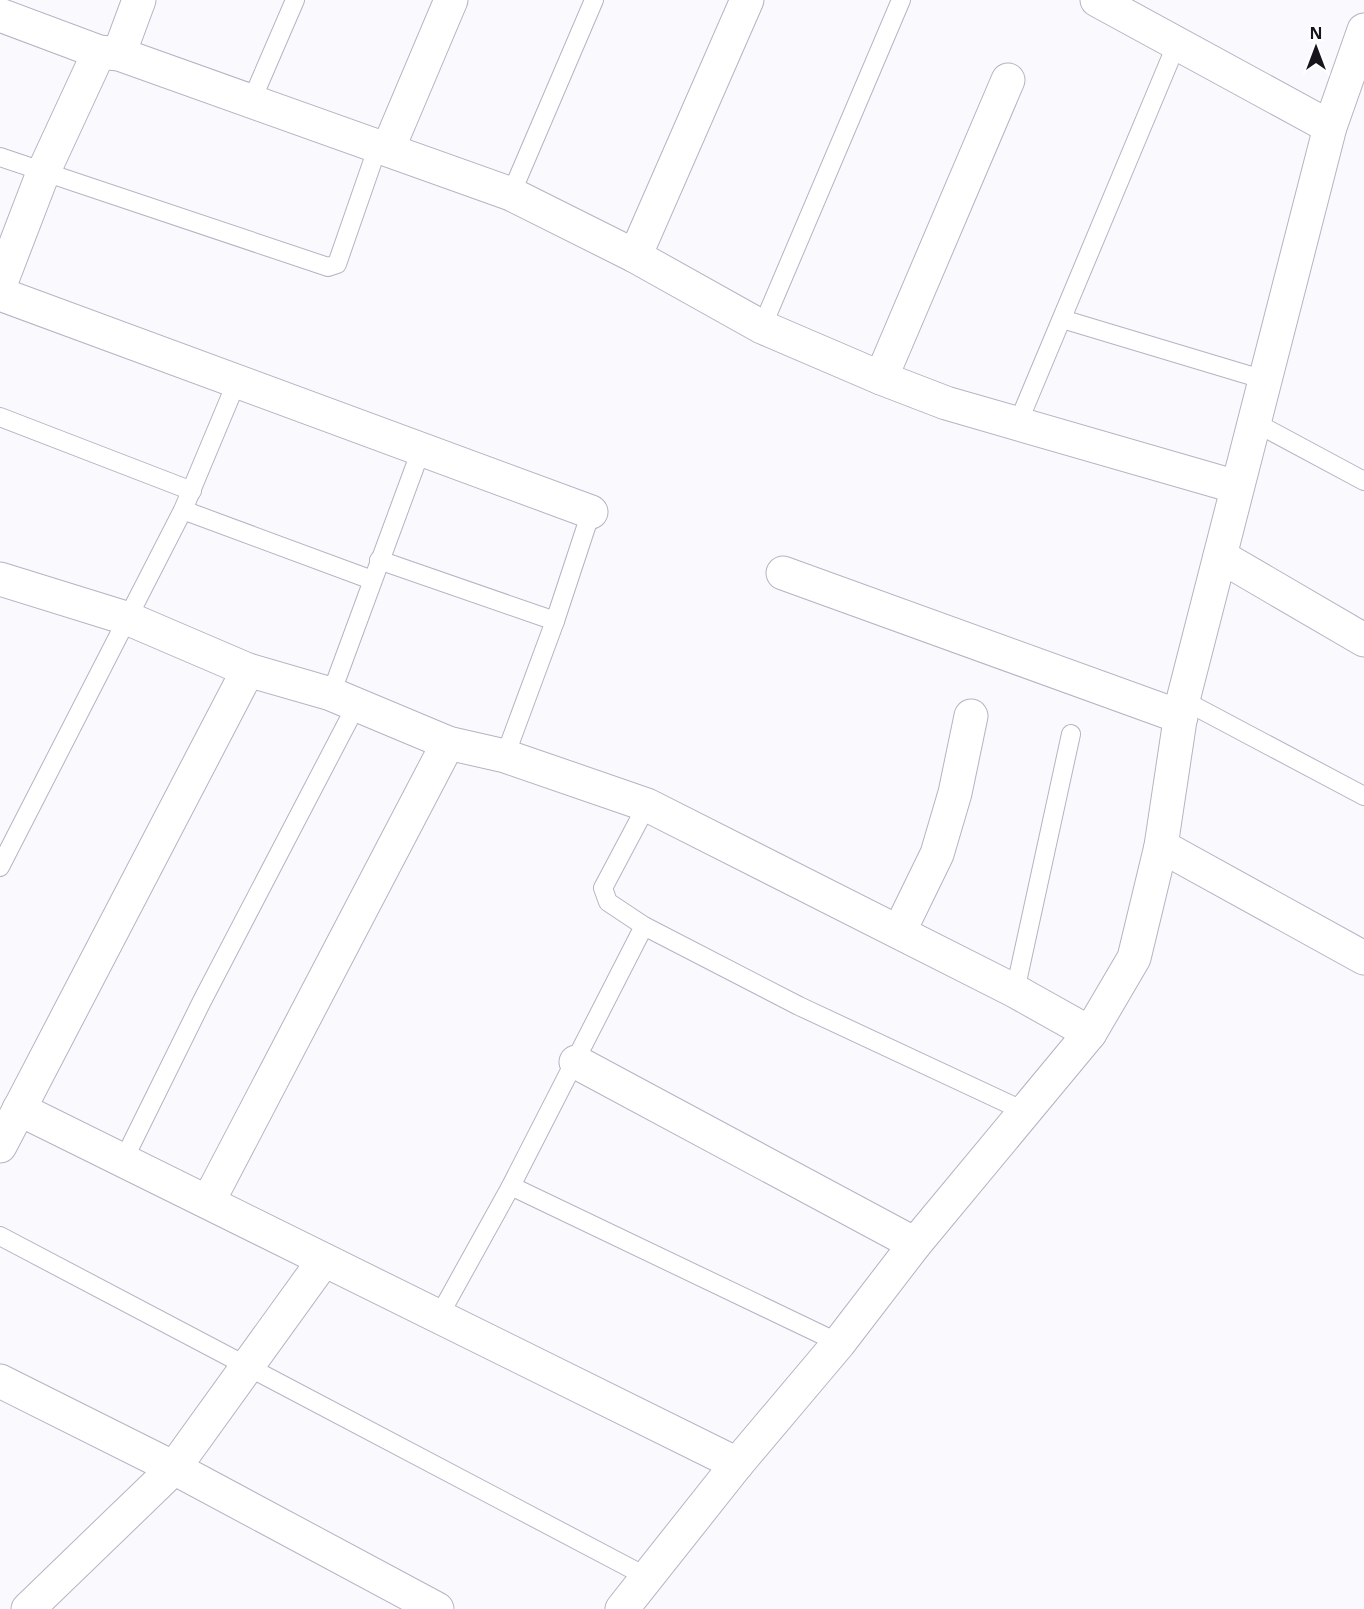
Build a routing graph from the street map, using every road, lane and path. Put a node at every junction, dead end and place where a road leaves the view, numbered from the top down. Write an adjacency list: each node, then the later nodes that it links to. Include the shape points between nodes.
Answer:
1 (139, 0): 12 (street)
2 (295, 0): 14 (lane)
3 (451, 0): 16 (street)
4 (594, 0): 19 (lane)
5 (747, 0): 20 (street)
6 (901, 0): 24 (lane)
7 (1097, 0): 8 (street)
8 (1137, 10): 11 (street)
9 (0, 15): 12 (street)
10 (1364, 30): 15 (street)
11 (1177, 43): 15 (street); 23 (lane)
12 (109, 53): 14 (street); 18 (street)
13 (1008, 80): 25 (street)
14 (251, 102): 16 (street)
15 (1330, 127): 26 (street)
16 (383, 148): 18 (lane, via 338,264 328,267); 19 (street)
17 (0, 158): 18 (lane)
18 (43, 173): 21 (street)
19 (512, 194): 20 (street)
20 (636, 256): 24 (street)
21 (0, 285)
22 (0, 294): 27 (street)
23 (1062, 319): 26 (lane); 30 (lane)
24 (762, 327): 25 (street)
25 (881, 378): 30 (street, via 946,403)
26 (1265, 380): 29 (street)
27 (237, 381): 31 (street); 34 (lane)
28 (0, 417): 34 (lane)
29 (1254, 422): 32 (lane); 33 (street)
30 (1018, 423): 33 (street)
31 (421, 450): 36 (street); 38 (lane)
32 (1364, 481)
33 (1237, 487): 37 (street)
34 (192, 491): 35 (lane)
35 (183, 510): 40 (lane); 42 (lane)
36 (591, 512): 43 (lane)
37 (1220, 556): 44 (street); 47 (street)
38 (379, 560): 40 (lane); 43 (lane)
39 (783, 573): 47 (street)
40 (372, 580): 46 (lane)
41 (1, 583): 42 (street)
42 (129, 619): 45 (street); 55 (lane)
43 (555, 621): 51 (lane)
44 (1364, 640)
45 (248, 670): 46 (street); 62 (street)
46 (344, 699): 50 (street); 65 (lane)
47 (1182, 708): 52 (lane); 54 (street)
48 (970, 716): 57 (street, via 955,793 937,854)
49 (1071, 734): 59 (lane)
50 (448, 743): 51 (street); 67 (street)
51 (505, 756): 53 (street)
52 (1364, 796)
53 (648, 805): 56 (lane, via 603,888 608,902); 57 (street)
54 (1161, 846): 58 (street); 60 (street, via 1134,958)
55 (0, 867)
56 (644, 926): 61 (lane); 63 (lane, via 799,1006)
57 (899, 932): 59 (street)
58 (1364, 958)
59 (1015, 991): 60 (street)
60 (1090, 1033): 63 (street)
61 (576, 1062): 66 (lane); 69 (street)
62 (19, 1109): 64 (street); 65 (street)
63 (1026, 1112): 69 (street)
64 (0, 1146)
65 (123, 1161): 67 (street)
66 (511, 1186): 71 (lane); 72 (lane)
67 (208, 1202): 70 (street)
68 (0, 1236): 73 (lane)
69 (915, 1244): 72 (street)
70 (324, 1260): 71 (street); 73 (street)
71 (439, 1316): 75 (street)
72 (839, 1343): 75 (street)
73 (247, 1367): 76 (street); 77 (lane)
74 (0, 1381): 76 (street)
75 (737, 1464): 77 (street)
76 (174, 1468): 78 (street); 79 (street)
77 (648, 1577): 80 (street)
78 (31, 1608)
79 (437, 1609)
80 (622, 1609)

